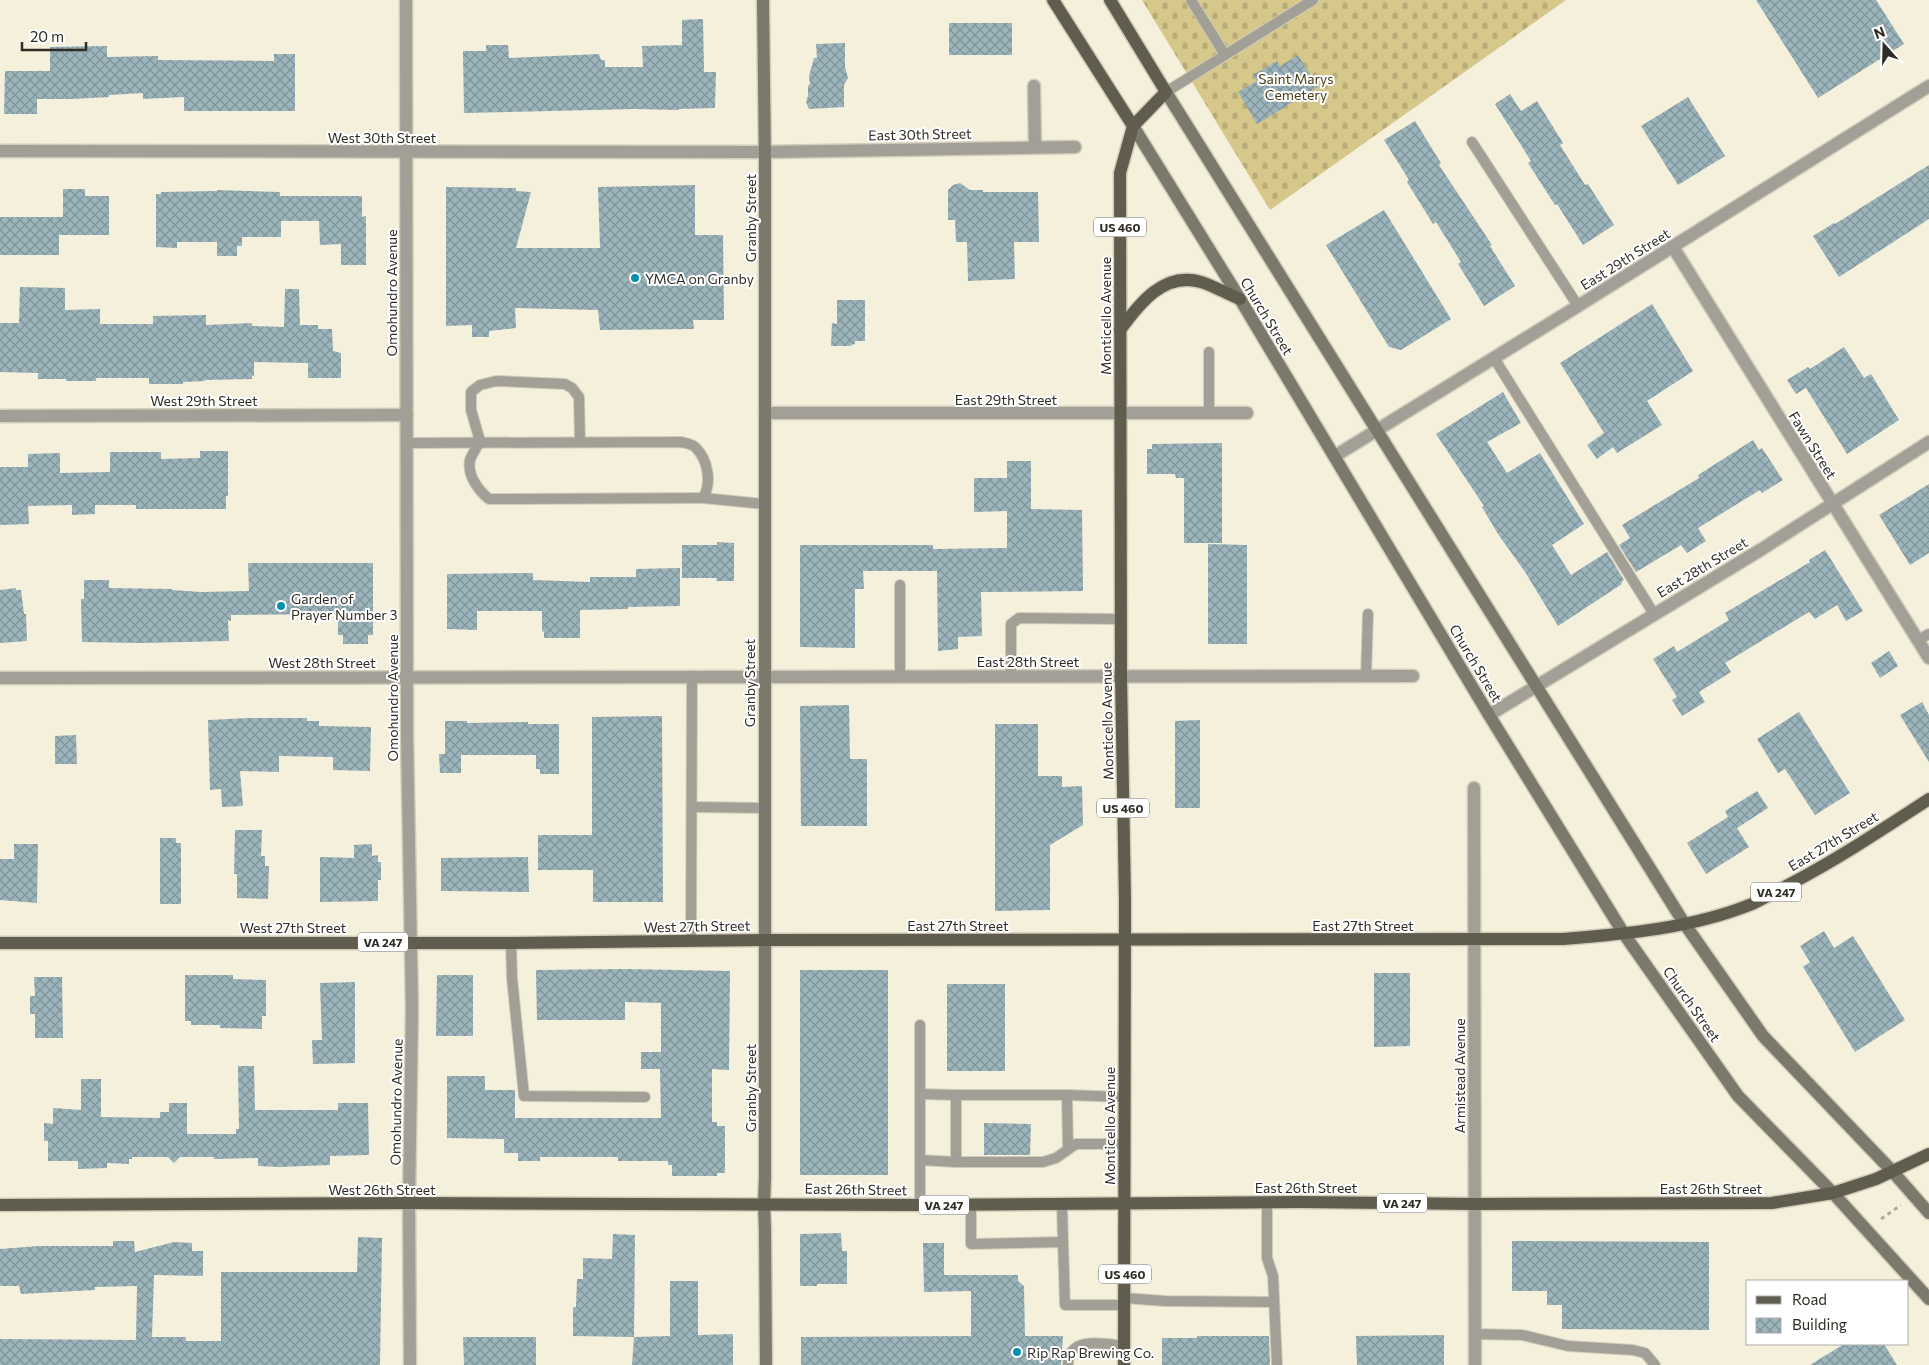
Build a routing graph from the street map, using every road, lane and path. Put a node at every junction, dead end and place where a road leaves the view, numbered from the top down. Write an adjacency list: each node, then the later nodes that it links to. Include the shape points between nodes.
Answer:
1 (406, 0): 16 (street, Omohundro Avenue)
2 (763, 0): 17 (main road, Granby Street)
3 (1053, 0): 11 (main road, Church Street)
4 (1110, 0): 10 (main road)
5 (1191, 0): 7 (lane)
6 (1313, 0): 7 (lane)
7 (1225, 55): 10 (lane)
8 (1034, 86): 13 (street)
9 (1929, 86): 18 (street, East 29th Street)
10 (1166, 92): 11 (main road, Monticello Avenue / US 460); 30 (main road)
11 (1133, 126): 19 (main road, Church Street); 21 (main road, Monticello Avenue / US 460, via 1120,173)
12 (1472, 142): 20 (lane)
13 (1035, 147): 14 (street, East 30th Street); 17 (street, East 30th Street)
14 (1075, 147)
15 (0, 151): 16 (street, West 30th Street)
16 (406, 152): 17 (street, West 30th Street); 28 (street, Omohundro Avenue)
17 (764, 152): 26 (main road, Granby Street)
18 (1673, 247): 20 (street, East 29th Street); 38 (street, Fawn Street)
19 (1240, 299): 21 (main road, via 1200,282 1188,280 1168,284 1150,294); 35 (main road, Church Street)
20 (1578, 306): 23 (street, East 29th Street)
21 (1120, 330): 27 (main road, Monticello Avenue / US 460)
22 (1209, 352): 24 (lane)
23 (1494, 358): 30 (street, East 29th Street); 41 (lane)
24 (1209, 413): 25 (street, East 29th Street); 27 (street, East 29th Street)
25 (1247, 413)
26 (765, 414): 27 (street, East 29th Street); 37 (main road, Granby Street)
27 (1121, 414): 42 (main road, Monticello Avenue / US 460)
28 (407, 415): 29 (street, West 29th Street); 34 (street, Omohundro Avenue)
29 (0, 416)
30 (1376, 430): 35 (street, East 29th Street); 54 (main road)
31 (480, 442): 32 (lane); 32 (lane, via 471,410 471,392 480,385 496,381 565,384 572,388 579,397); 34 (lane); 36 (lane, via 470,459 470,469 480,491 489,499)
32 (580, 442): 36 (lane, via 681,442 695,446 708,474)
33 (1929, 442): 38 (street, East 28th Street)
34 (407, 443): 45 (street, Omohundro Avenue)
35 (1335, 456): 55 (main road, Church Street)
36 (703, 498): 37 (lane)
37 (765, 504): 47 (main road, Granby Street)
38 (1832, 504): 41 (street, East 28th Street); 43 (street, Fawn Street)
39 (900, 584): 51 (lane)
40 (1368, 614): 49 (lane)
41 (1654, 614): 54 (street, East 28th Street)
42 (1121, 618): 48 (main road, Monticello Avenue / US 460); 52 (lane, via 1019,618 1011,624)
43 (1923, 637): 44 (street, Fawn Street)
44 (1929, 658)
45 (407, 676): 46 (street, West 28th Street); 53 (street, West 28th Street); 67 (street, Omohundro Avenue)
46 (692, 676): 47 (street, West 28th Street); 58 (lane)
47 (764, 676): 51 (street, East 28th Street); 59 (main road, Granby Street)
48 (1121, 676): 49 (street, East 28th Street); 52 (street, East 28th Street); 63 (main road, Monticello Avenue / US 460)
49 (1366, 676): 50 (street, East 28th Street)
50 (1413, 676)
51 (900, 677): 52 (street, East 28th Street)
52 (1011, 677)
53 (0, 678)
54 (1536, 687): 55 (street, East 28th Street); 60 (main road)
55 (1489, 715): 61 (main road, Church Street)
56 (1474, 788): 64 (street, Armistead Avenue)
57 (1929, 800): 60 (main road, East 27th Street / VA 247, via 1820,868 1753,903)
58 (692, 807): 59 (lane); 65 (lane)
59 (765, 808): 62 (main road, Granby Street)
60 (1684, 923): 61 (main road, East 27th Street / VA 247); 80 (main road, via 1763,1036)
61 (1624, 934): 64 (main road, East 27th Street / VA 247, via 1563,939); 81 (main road, Church Street, via 1738,1096)
62 (765, 940): 63 (main road, East 27th Street / VA 247); 65 (main road, West 27th Street / VA 247); 84 (main road, Granby Street)
63 (1124, 940): 64 (main road, East 27th Street / VA 247); 74 (main road, Monticello Avenue / US 460)
64 (1473, 940): 88 (street, Armistead Avenue)
65 (691, 941): 68 (main road, West 27th Street / VA 247)
66 (0, 942): 67 (main road, West 27th Street / VA 247)
67 (411, 942): 68 (main road, West 27th Street / VA 247); 83 (street, Omohundro Avenue)
68 (511, 943): 73 (lane, via 524,1096)
69 (920, 1025): 70 (lane)
70 (920, 1094): 71 (lane); 78 (lane)
71 (956, 1095): 72 (lane); 79 (lane)
72 (1067, 1095): 74 (lane); 76 (lane)
73 (645, 1097)
74 (1123, 1097): 75 (main road, Monticello Avenue / US 460)
75 (1124, 1144): 76 (lane, via 1076,1144); 85 (main road, Monticello Avenue / US 460)
76 (1068, 1148): 79 (lane, via 1056,1158 1043,1162)
77 (1929, 1154): 80 (main road, East 26th Street / VA 247)
78 (920, 1160): 79 (lane); 90 (lane)
79 (956, 1162)
80 (1893, 1172): 81 (main road, East 26th Street / VA 247); 92 (main road)
81 (1833, 1193): 88 (main road, East 26th Street / VA 247, via 1772,1203); 95 (main road, Church Street)
82 (1267, 1202): 85 (main road, East 26th Street / VA 247); 88 (main road, East 26th Street / VA 247); 97 (lane, via 1267,1258 1273,1276)
83 (409, 1203): 84 (main road, West 26th Street / VA 247); 89 (main road, West 26th Street / VA 247); 100 (street, Omohundro Avenue)
84 (764, 1203): 90 (main road, East 26th Street / VA 247); 101 (main road, Granby Street)
85 (1124, 1203): 87 (main road, East 26th Street / VA 247); 96 (main road, Monticello Avenue / US 460)
86 (971, 1204): 87 (main road, East 26th Street / VA 247); 90 (main road, East 26th Street / VA 247); 94 (lane, via 971,1244)
87 (1062, 1204): 94 (lane)
88 (1474, 1204): 98 (street, Armistead Avenue)
89 (0, 1205)
90 (920, 1205)
91 (1902, 1205): 93 (path)
92 (1929, 1213)
93 (1881, 1220)
94 (1063, 1242): 96 (lane, via 1065,1305)
95 (1929, 1299)
96 (1125, 1301): 97 (lane); 99 (main road, Monticello Avenue / US 460)
97 (1274, 1302): 104 (lane)
98 (1475, 1334): 105 (street, Armistead Avenue); 106 (lane, via 1522,1335 1568,1346 1633,1350 1645,1353)
99 (1124, 1346): 102 (lane, via 1086,1344 1071,1351); 103 (main road, Monticello Avenue / US 460)
100 (410, 1365)
101 (766, 1365)
102 (1068, 1365)
103 (1124, 1365)
104 (1276, 1365)
105 (1475, 1365)
106 (1655, 1365)

